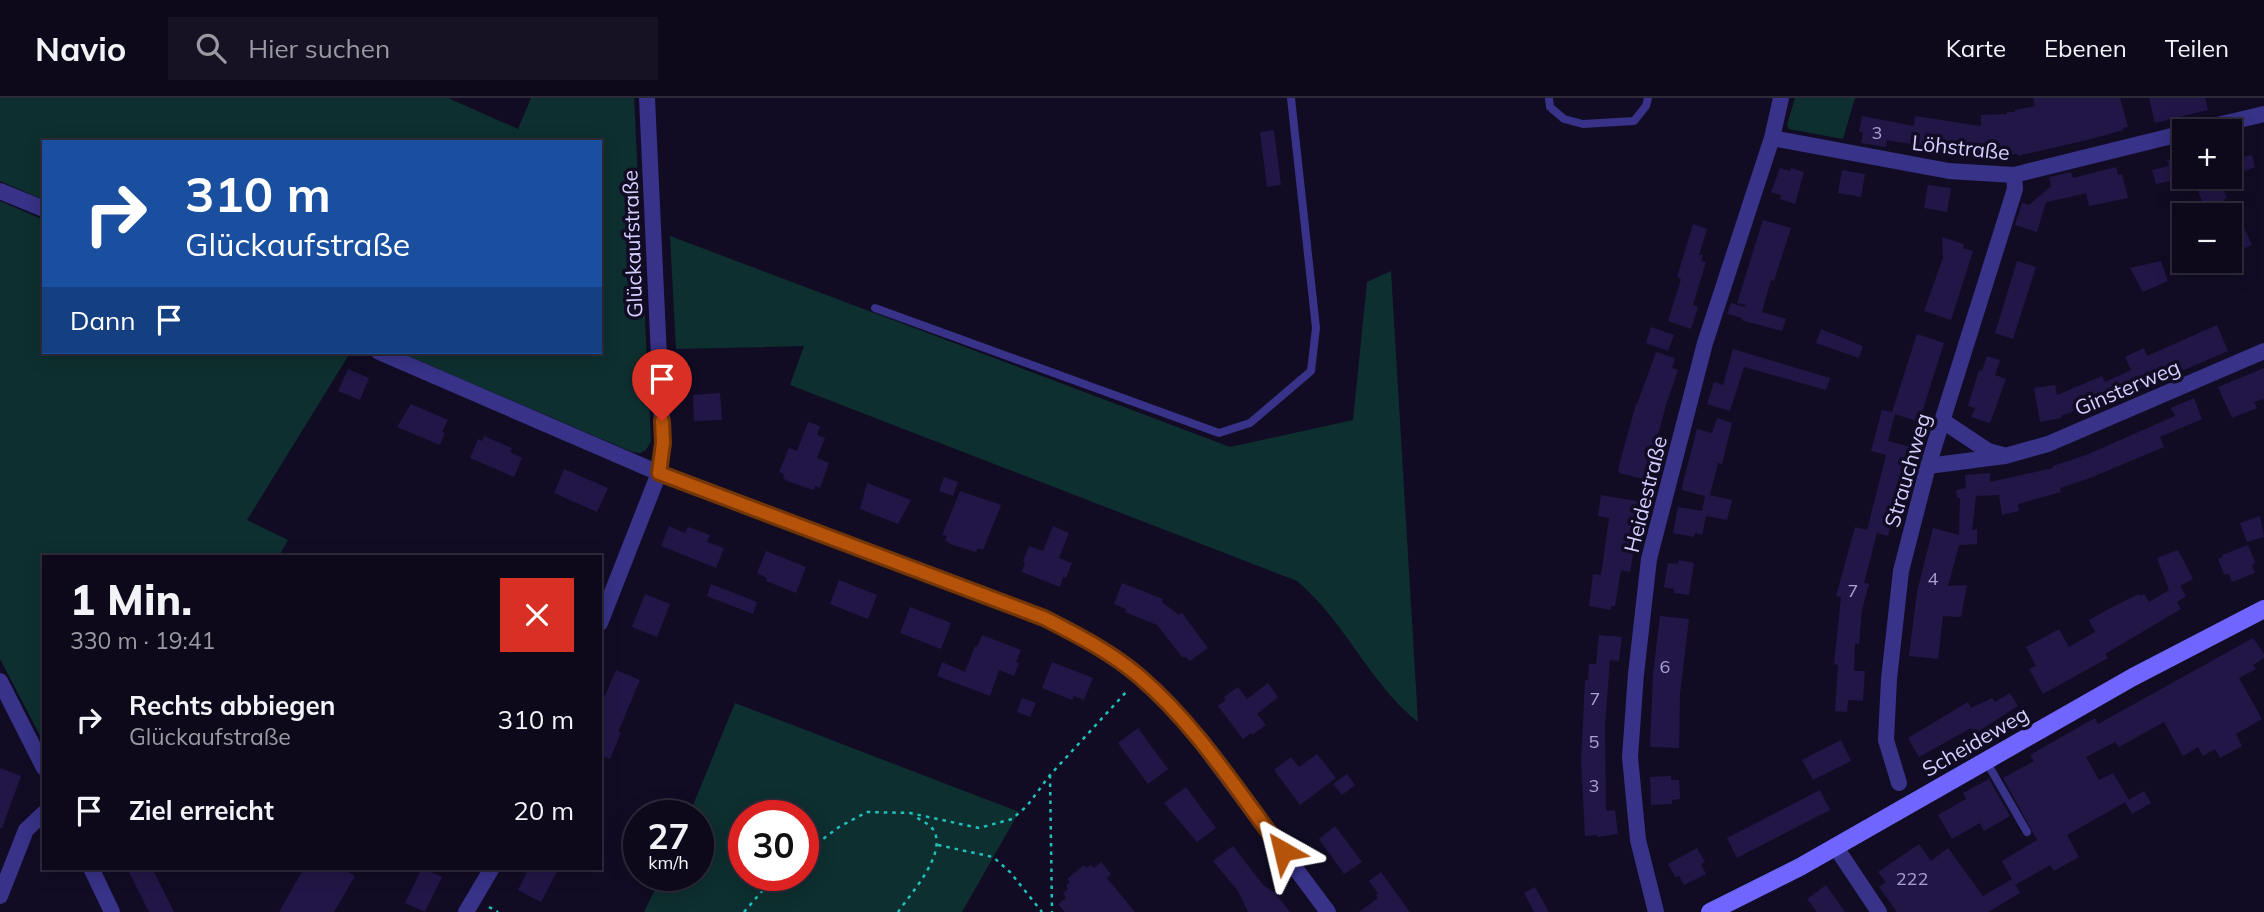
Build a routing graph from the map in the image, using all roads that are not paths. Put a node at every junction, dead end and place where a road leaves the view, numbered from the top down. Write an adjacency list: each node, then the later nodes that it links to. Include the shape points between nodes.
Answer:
1 (647, 98): 19 (street, Glückaufstraße, via 663,443)
2 (1291, 98): 13 (lane, via 1316,328 1311,371 1250,423 1219,433)
3 (1549, 98): 4 (lane, via 1550,107 1564,119 1583,124 1634,121)
4 (1648, 98)
5 (1781, 98): 9 (street, Heidestraße)
6 (2264, 114): 7 (street)
7 (2242, 119)
8 (2172, 136): 10 (street, Löhstraße)
9 (1772, 138): 10 (street, Löhstraße, via 1949,171); 35 (street, Heidestraße, via 1705,343 1649,559 1630,757 1638,840)
10 (2014, 175): 16 (street, Strauchweg, via 2015,189)
11 (0, 191): 12 (street)
12 (42, 208)
13 (875, 308)
14 (2264, 351): 17 (street, Ginsterweg, via 2048,444)
15 (384, 354): 19 (street)
16 (1942, 421): 17 (street, via 1987,451); 18 (street, Strauchweg)
17 (2005, 456): 18 (street, Ginsterweg)
18 (1928, 466): 25 (street, Strauchweg, via 1902,571 1889,679 1885,740)
19 (659, 473): 21 (street, Glückaufstraße); 34 (street, via 1044,618 1104,650 1140,677 1192,730)
20 (2264, 609): 23 (street, Scheideweg)
21 (602, 619)
22 (0, 681): 24 (street)
23 (1986, 761): 27 (lane); 28 (street, Scheideweg)
24 (42, 764)
25 (1899, 783)
26 (42, 815): 31 (street, via 26,830)
27 (2027, 832)
28 (1835, 846): 36 (street, Scheideweg); 37 (street)
29 (92, 870): 32 (street)
30 (491, 870): 33 (street)
31 (0, 896)
32 (112, 912)
33 (466, 912)
34 (1328, 912)
35 (1656, 912)
36 (1710, 912)
37 (1879, 912)

